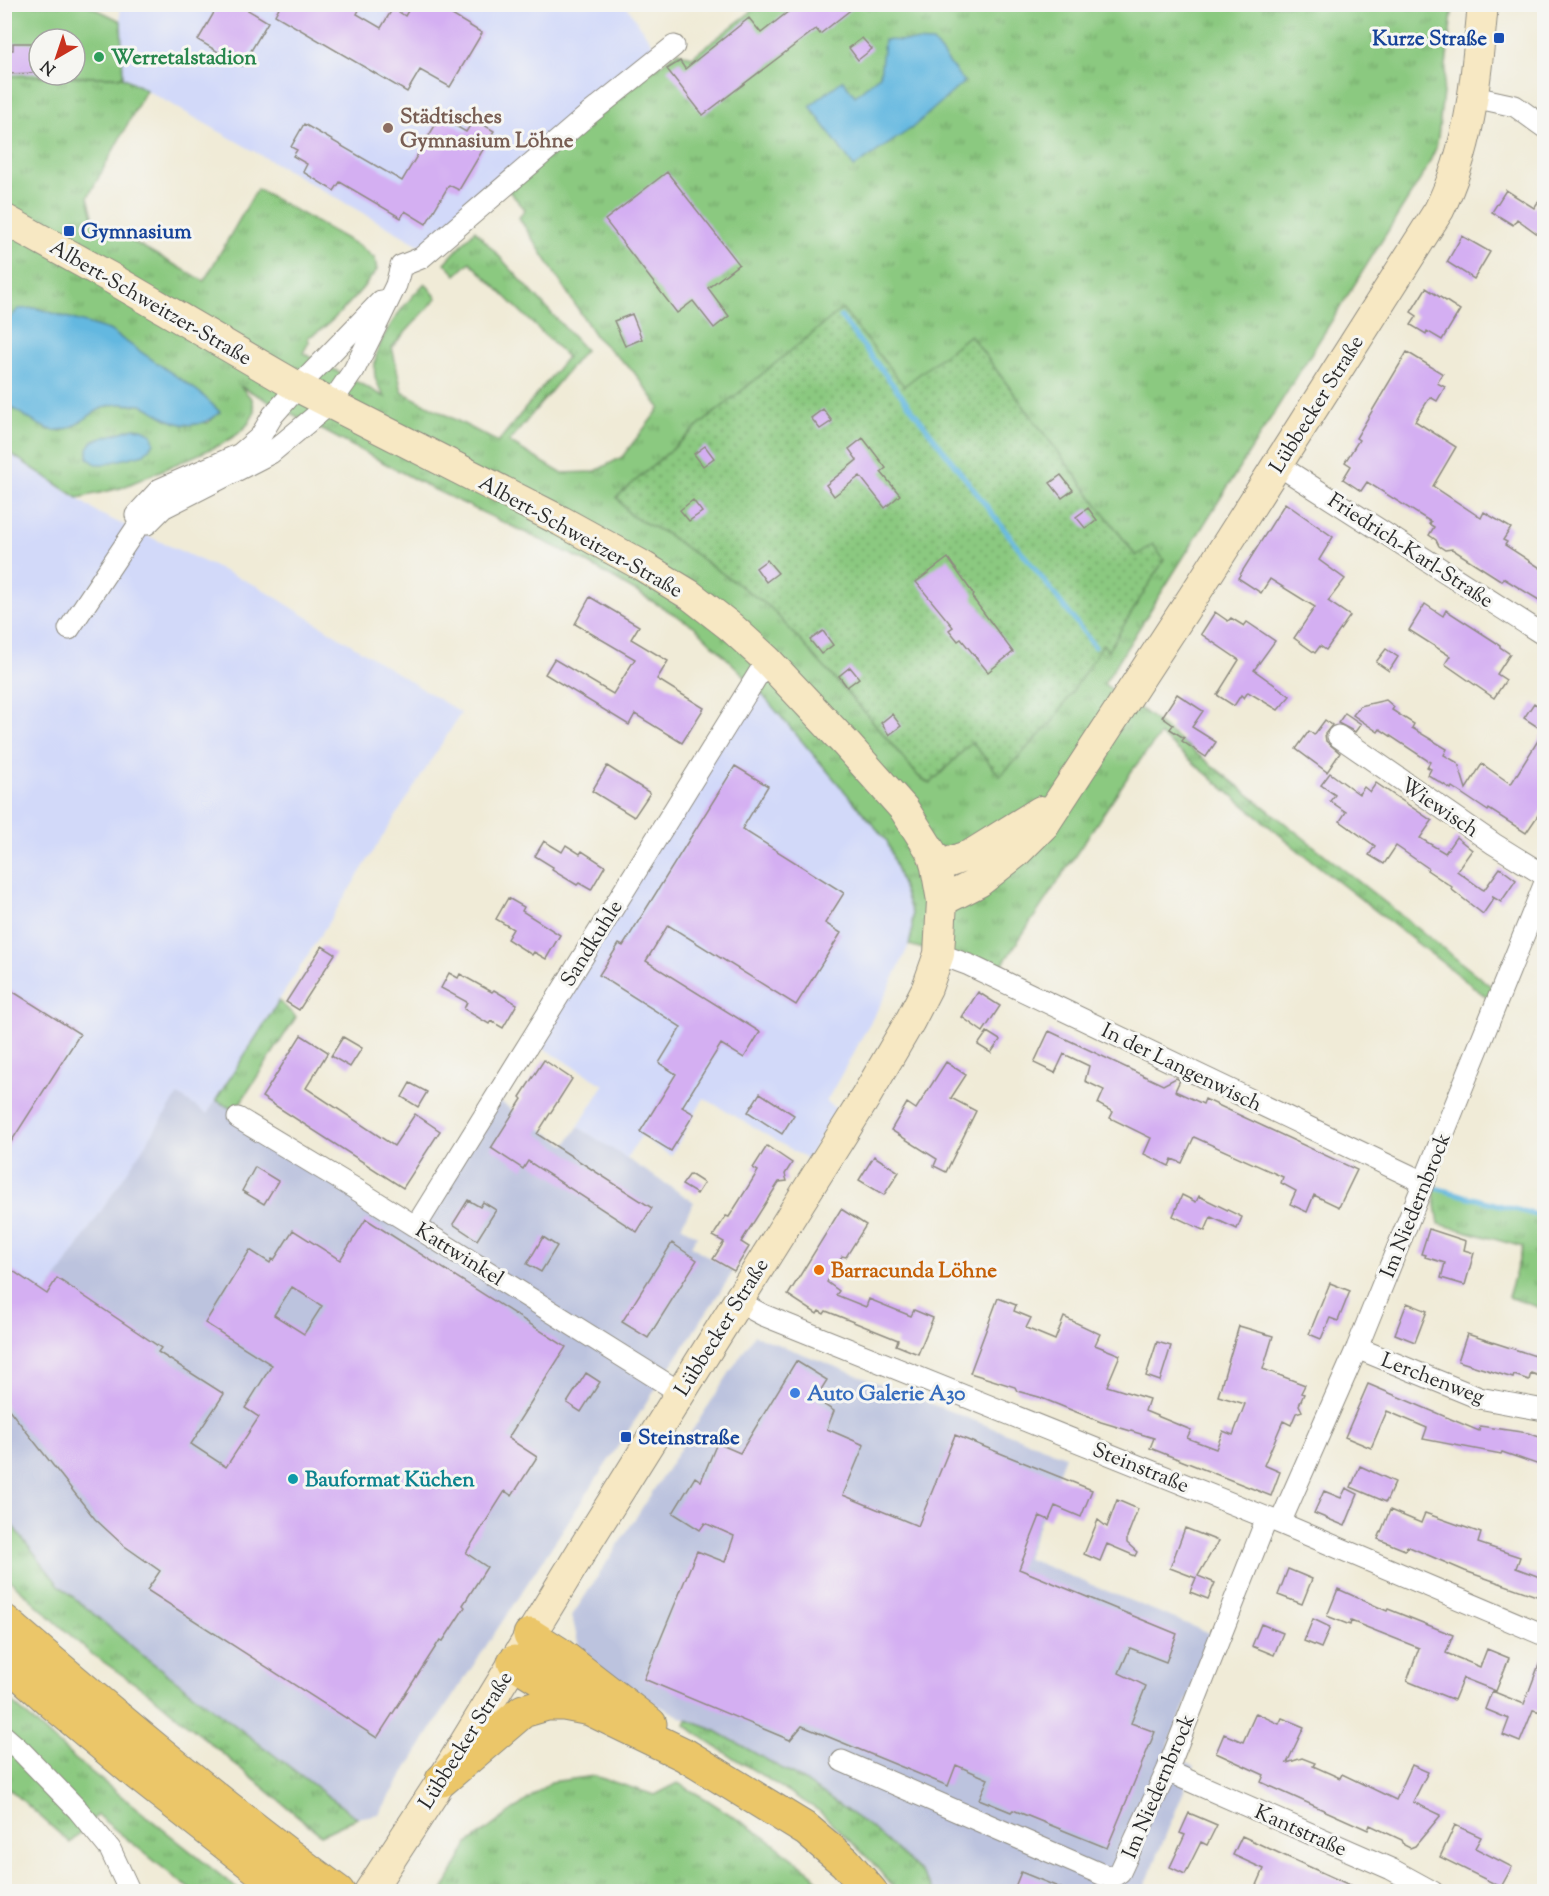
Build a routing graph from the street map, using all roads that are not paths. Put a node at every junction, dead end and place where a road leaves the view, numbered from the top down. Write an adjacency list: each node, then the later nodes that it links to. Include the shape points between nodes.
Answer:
1 (1483, 4): 3 (main road, Lübbecker Straße)
2 (674, 46): 6 (street, via 588,114 421,258 401,266)
3 (1474, 97): 4 (street, via 1515,106); 9 (main road, Lübbecker Straße, via 1459,166 1439,210)
4 (1545, 126)
5 (4, 219): 7 (main road, Albert-Schweitzer-Straße)
6 (396, 285): 7 (street); 8 (street, via 354,370)
7 (298, 387): 8 (main road, Albert-Schweitzer-Straße); 10 (street, via 260,437 240,454 160,489 136,515)
8 (331, 403): 10 (street, via 271,453 163,508 147,524); 13 (main road, Albert-Schweitzer-Straße, via 641,565 690,595)
9 (1278, 465): 12 (street, Friedrich-Karl-Straße); 15 (main road, Lübbecker Straße)
10 (139, 524): 11 (street)
11 (69, 629)
12 (1545, 635)
13 (767, 660): 16 (main road, Albert-Schweitzer-Straße); 24 (street, Sandkuhle)
14 (1338, 736): 18 (street, Wiewisch)
15 (1078, 776): 17 (main road, Lübbecker Straße, via 1043,809 972,854); 20 (main road, Lübbecker Straße, via 1044,825 1016,853 979,882)
16 (904, 809): 17 (main road, Lübbecker Straße, via 932,853)
17 (936, 867): 20 (main road, Lübbecker Straße)
18 (1545, 875)
19 (1545, 885): 23 (street, Im Niedernbrock)
20 (942, 901): 21 (main road, Lübbecker Straße)
21 (939, 954): 23 (street, In der Langenwisch); 25 (main road, Lübbecker Straße, via 927,988 876,1079)
22 (238, 1118): 24 (street, Kattwinkel)
23 (1423, 1182): 26 (street, Im Niedernbrock)
24 (416, 1226): 27 (street, Kattwinkel)
25 (737, 1302): 27 (main road, Lübbecker Straße); 29 (street, Steinstraße)
26 (1357, 1348): 28 (street, Lerchenweg, via 1479,1398); 29 (street, Im Niedernbrock)
27 (681, 1393): 32 (main road, Lübbecker Straße)
28 (1545, 1410)
29 (1273, 1520): 31 (street, Steinstraße); 38 (street, Im Niedernbrock)
30 (4, 1621): 41 (highway, via 191,1779)
31 (1545, 1635)
32 (522, 1648): 34 (highway); 36 (highway, via 558,1653); 39 (main road, Lübbecker Straße)
33 (4, 1659): 41 (highway, via 139,1775)
34 (590, 1709): 36 (highway); 39 (highway, via 547,1704 523,1711)
35 (4, 1736): 42 (street, via 78,1810 110,1849)
36 (685, 1755): 40 (highway)
37 (842, 1761): 38 (street, Im Niedernbrock, via 1112,1877 1126,1864)
38 (1167, 1771): 47 (street, Kantstraße, via 1391,1869)
39 (442, 1780): 44 (main road, Lübbecker Straße)
40 (807, 1830): 45 (highway); 46 (highway, via 845,1862)
41 (290, 1881): 43 (highway)
42 (130, 1892)
43 (338, 1892)
44 (369, 1892)
45 (849, 1892)
46 (871, 1892)
47 (1434, 1892)

